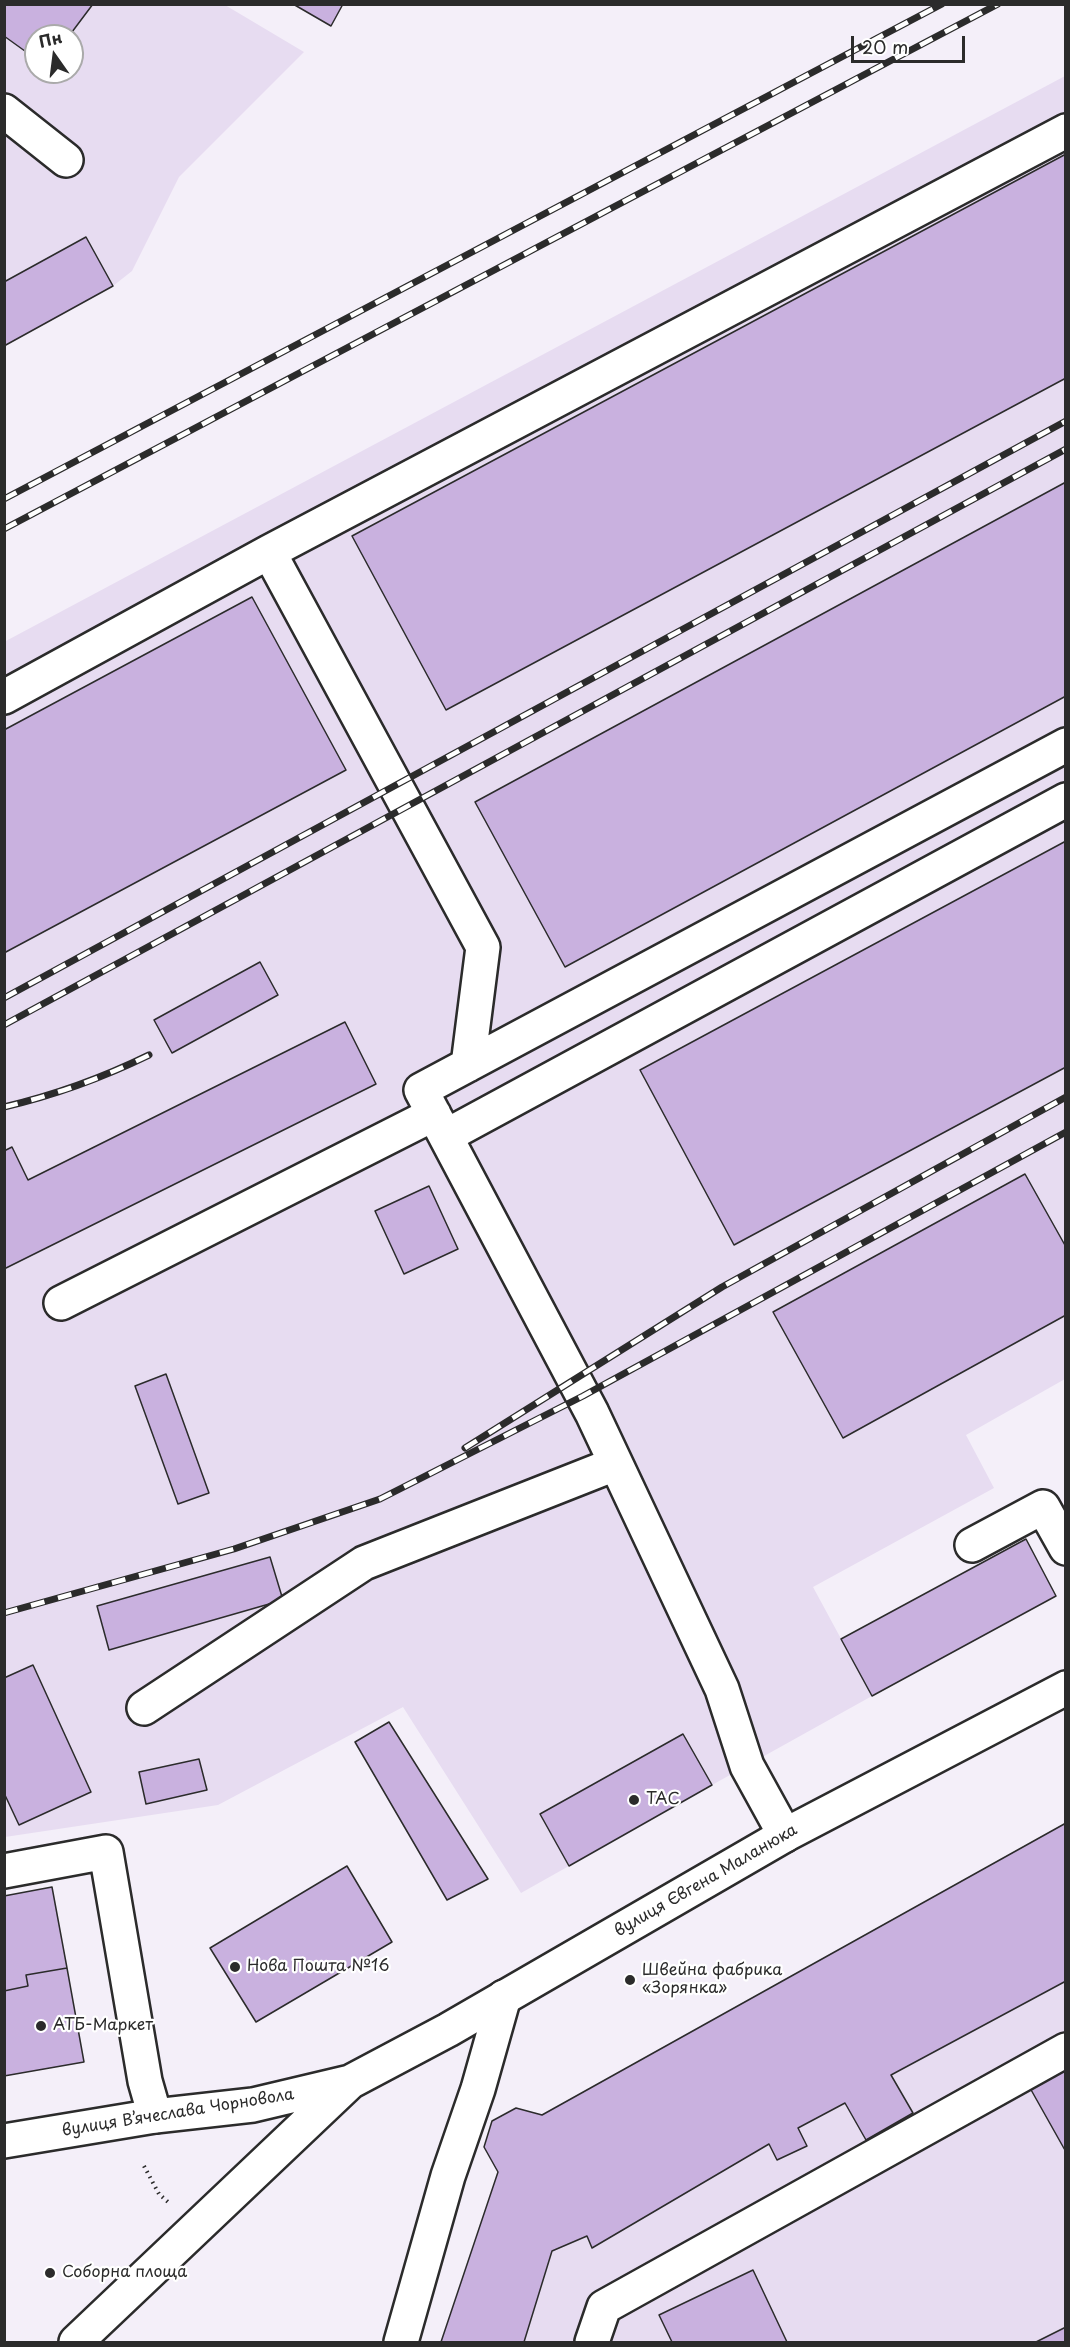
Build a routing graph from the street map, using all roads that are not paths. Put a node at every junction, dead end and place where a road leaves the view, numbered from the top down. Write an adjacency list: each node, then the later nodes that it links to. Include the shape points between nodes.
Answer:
1 (4, 111): 3 (main road)
2 (1065, 131): 4 (main road)
3 (66, 160)
4 (269, 552): 5 (main road); 8 (main road, via 483,947)
5 (4, 698)
6 (1065, 744): 8 (main road)
7 (1065, 800): 9 (main road)
8 (468, 1065): 9 (main road, via 422,1090)
9 (440, 1125): 10 (main road); 11 (main road)
10 (61, 1303)
11 (615, 1464): 15 (main road, via 364,1563); 16 (main road, via 722,1689 747,1766)
12 (972, 1545): 13 (main road, via 1043,1507)
13 (1065, 1548)
14 (1065, 1688): 16 (main road, вулиця Євгена Маланюка)
15 (144, 1708)
16 (785, 1835): 18 (main road, вулиця Євгена Маланюка)
17 (4, 1870): 21 (main road, via 106,1852 145,2081)
18 (504, 1997): 20 (main road, вулиця Євгена Маланюка); 24 (main road)
19 (1065, 2050): 25 (main road, via 604,2307)
20 (350, 2082): 21 (main road, вулиця Вʼячеслава Чорновола, via 252,2105); 23 (main road)
21 (155, 2116): 22 (main road, вулиця Вʼячеслава Чорновола)
22 (4, 2141)
23 (76, 2343)
24 (401, 2343)
25 (592, 2343)

